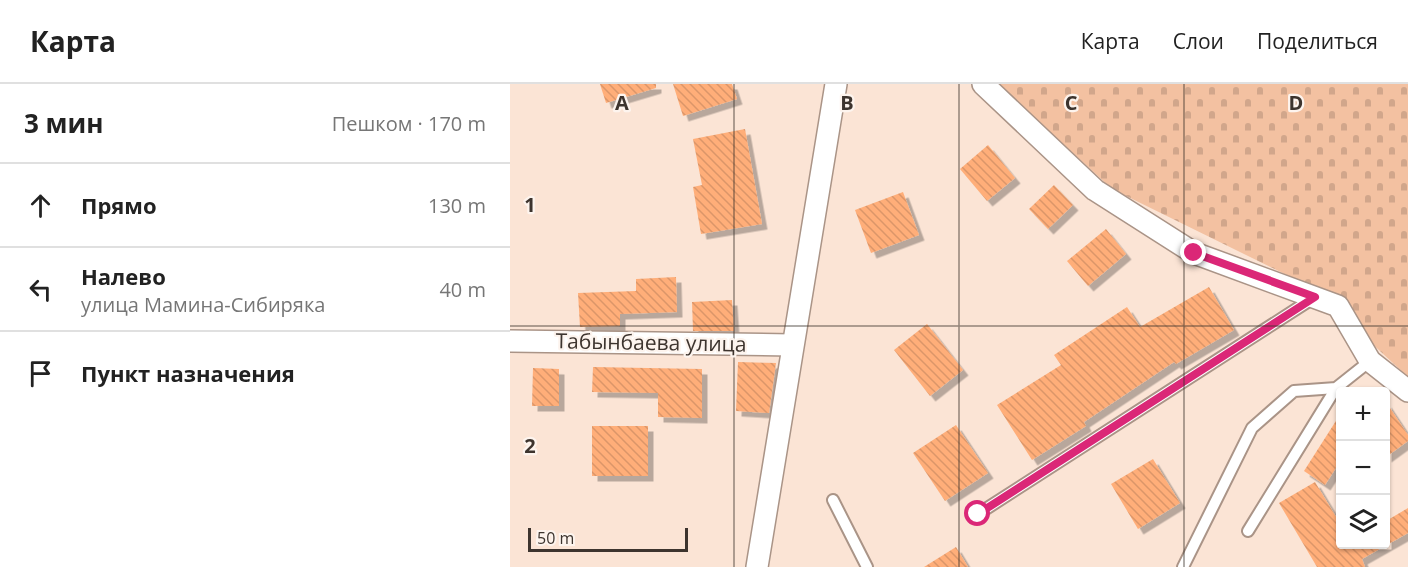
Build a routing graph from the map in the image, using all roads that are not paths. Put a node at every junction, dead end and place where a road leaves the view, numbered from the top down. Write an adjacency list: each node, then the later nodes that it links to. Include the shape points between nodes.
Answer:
1 (836, 84): 5 (street)
2 (983, 84): 3 (street, via 1095,190 1194,253)
3 (1315, 297): 6 (street, via 1338,306); 11 (lane)
4 (510, 341): 5 (street, Табынбаева улица)
5 (792, 345): 13 (street)
6 (1370, 361): 7 (lane); 9 (street)
7 (1337, 387)
8 (1336, 388): 12 (lane); 15 (lane, via 1294,391 1252,428)
9 (1408, 391)
10 (833, 501): 14 (lane)
11 (978, 514)
12 (1248, 531)
13 (757, 567)
14 (867, 567)
15 (1183, 567)

